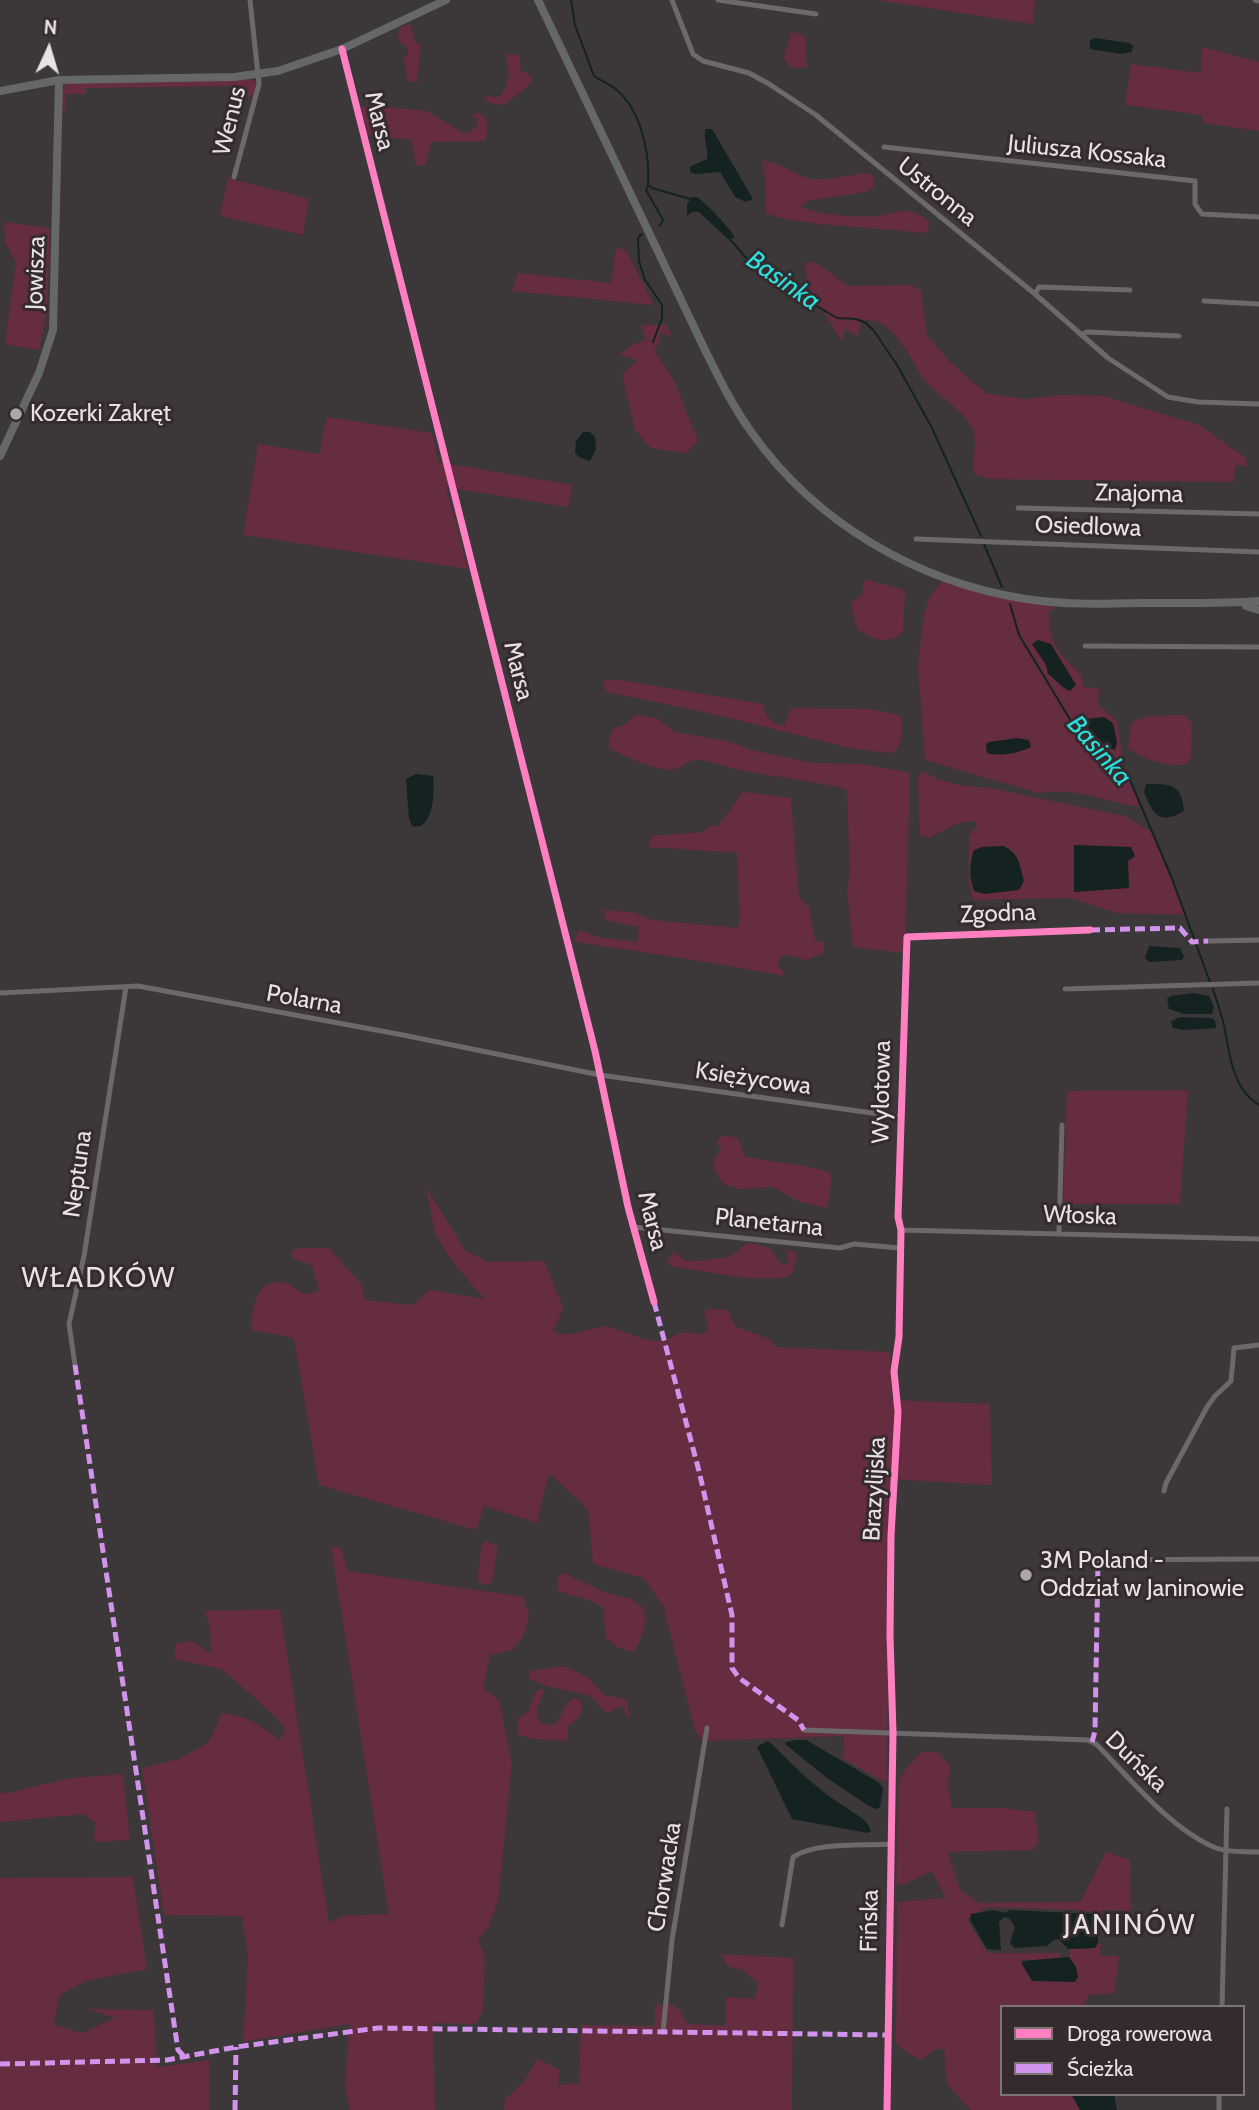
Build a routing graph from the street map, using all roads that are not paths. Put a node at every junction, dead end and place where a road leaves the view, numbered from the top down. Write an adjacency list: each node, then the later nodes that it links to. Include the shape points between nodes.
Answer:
1 (250, 0): 8 (street, Wenus)
2 (446, 0): 7 (main road)
3 (672, 0): 15 (street, Ustronna, via 693,54 749,74 816,115)
4 (718, 0): 6 (street)
5 (541, 1): 27 (main road, via 724,387 762,446 811,499 886,552 976,589 1058,603)
6 (816, 14)
7 (342, 49): 8 (main road, via 298,66); 39 (street, Marsa)
8 (259, 74): 9 (main road); 12 (street, Wenus)
9 (59, 80): 10 (main road); 21 (main road, Jowisza, via 53,330 39,373)
10 (0, 91)
11 (884, 147): 13 (street, Juliusza Kossaka, via 1195,181 1195,204 1202,214)
12 (234, 177)
13 (1259, 217)
14 (1130, 290): 15 (street, via 1039,287)
15 (1035, 294): 18 (street, Ustronna)
16 (1205, 301): 17 (street)
17 (1259, 304)
18 (1081, 335): 19 (street); 20 (street, Ustronna, via 1168,397)
19 (1179, 336)
20 (1259, 404)
21 (0, 456)
22 (1018, 508): 23 (street, Znajoma)
23 (1259, 514)
24 (916, 539): 25 (street, Osiedlowa)
25 (1259, 552)
26 (1259, 601): 27 (main road)
27 (1230, 603): 28 (main road)
28 (1259, 609)
29 (1085, 646): 30 (street)
30 (1259, 648)
31 (1090, 930): 32 (street, Zgodna)
32 (907, 937): 40 (street, Wylotowa)
33 (1259, 940): 34 (street)
34 (1208, 941)
35 (1259, 983): 37 (street)
36 (126, 987): 38 (street, Polarna); 39 (street, Polarna); 49 (street, Neptuna, via 69,1324)
37 (1065, 989)
38 (0, 993)
39 (600, 1075): 40 (street, Księżycowa); 42 (street, Marsa)
40 (901, 1117): 43 (street, Wylotowa)
41 (1062, 1125): 44 (street)
42 (634, 1227): 46 (street, Planetarna, via 840,1248 854,1244); 47 (street, Marsa)
43 (901, 1230): 44 (street, Włoska); 46 (street, Wylotowa)
44 (1059, 1233): 45 (street, Włoska)
45 (1259, 1239)
46 (900, 1248): 55 (street, Brazylijska, via 891,1536)
47 (654, 1302)
48 (1259, 1345): 50 (street, via 1234,1348 1231,1381 1207,1407)
49 (75, 1365)
50 (1164, 1491)
51 (1259, 1559): 52 (street)
52 (1097, 1560)
53 (707, 1728): 62 (street, Chorwacka)
54 (804, 1730): 55 (street, Duńska)
55 (892, 1733): 57 (street, Fińska); 58 (street, Duńska, via 1092,1742 1168,1816)
56 (1227, 1809): 58 (street)
57 (891, 1844): 60 (street, via 816,1849 793,1857); 63 (street, Fińska)
58 (1228, 1851): 59 (street, Duńska); 61 (street)
59 (1259, 1852)
60 (782, 1925)
61 (1222, 2005)
62 (663, 2032)
63 (887, 2110)

